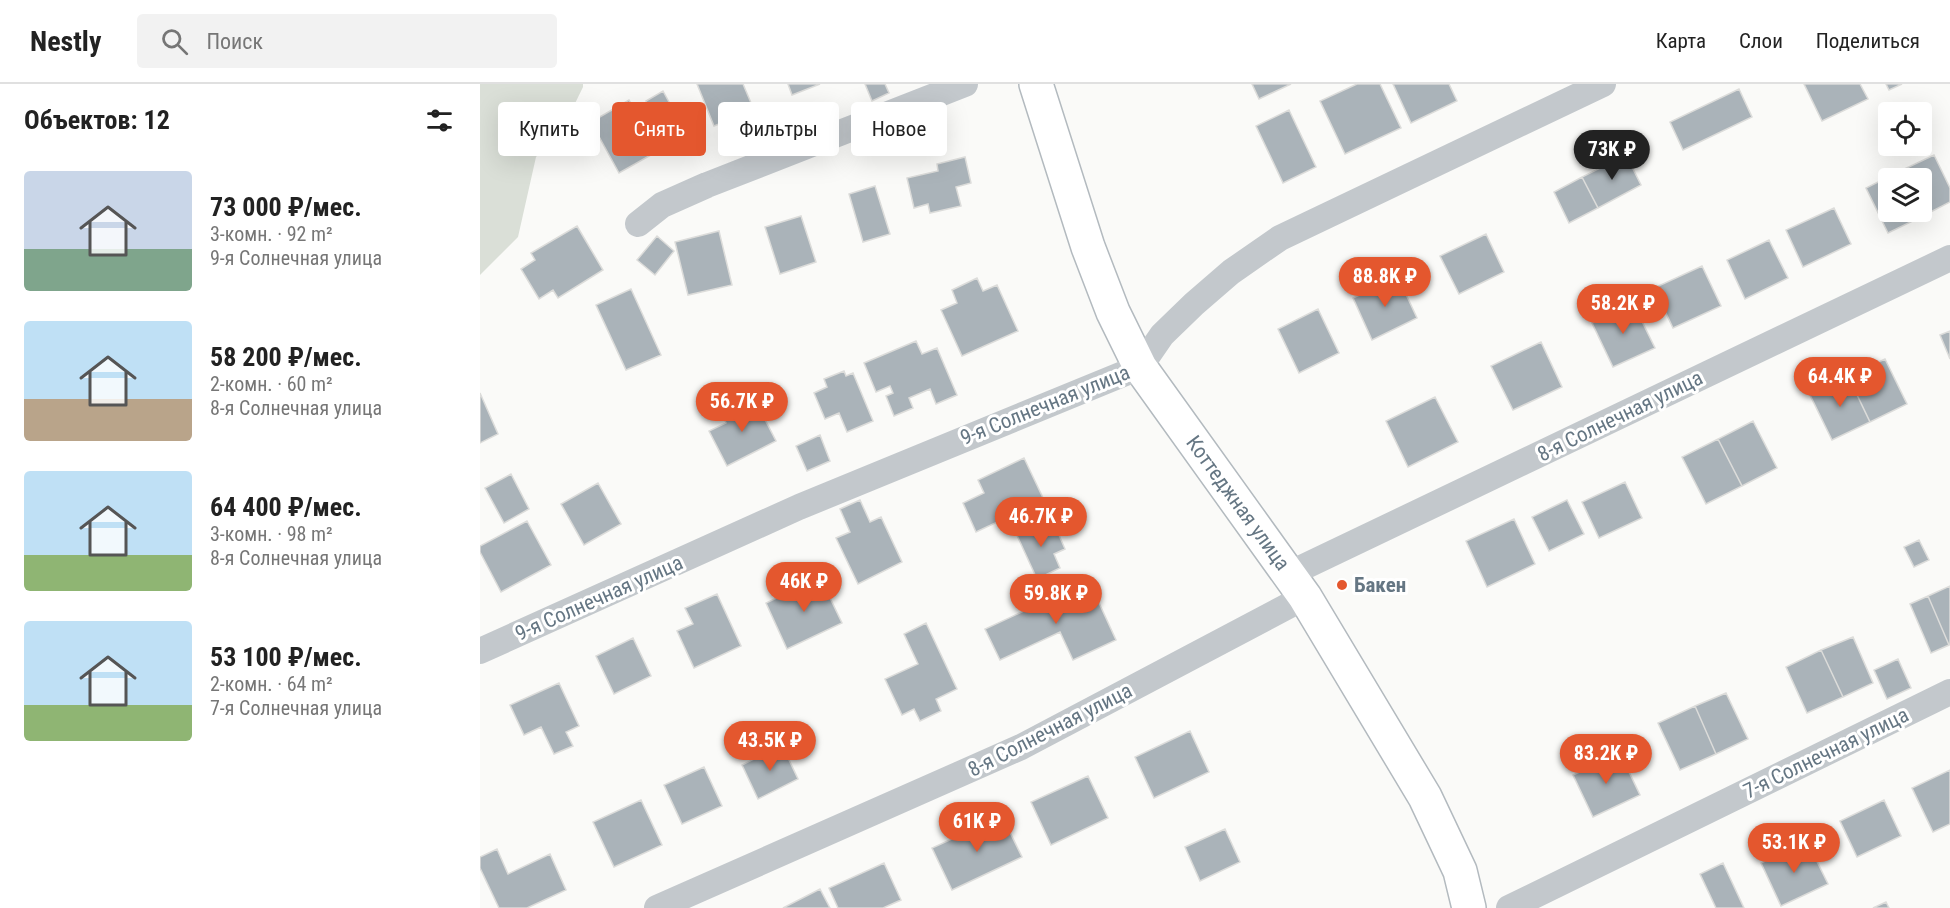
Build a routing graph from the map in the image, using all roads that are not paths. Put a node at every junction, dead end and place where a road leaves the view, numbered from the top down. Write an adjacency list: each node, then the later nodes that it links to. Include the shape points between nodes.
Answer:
1 (965, 84): 4 (street, via 707,184 662,206)
2 (1036, 84): 6 (street, Коттеджная улица, via 1089,247 1113,312)
3 (1603, 84): 6 (street, 9-я Солнечная улица, via 1281,238 1231,272 1194,304 1162,335)
4 (638, 224)
5 (1950, 258): 7 (street, 8-я Солнечная улица)
6 (1140, 367): 7 (street, Коттеджная улица); 8 (street, 9-я Солнечная улица, via 800,507)
7 (1297, 586): 10 (street, 8-я Солнечная улица, via 1022,747); 11 (street, Коттеджная улица, via 1425,797 1460,871)
8 (480, 651)
9 (1950, 692): 12 (street, 7-я Солнечная улица)
10 (657, 908)
11 (1469, 908)
12 (1509, 908)

